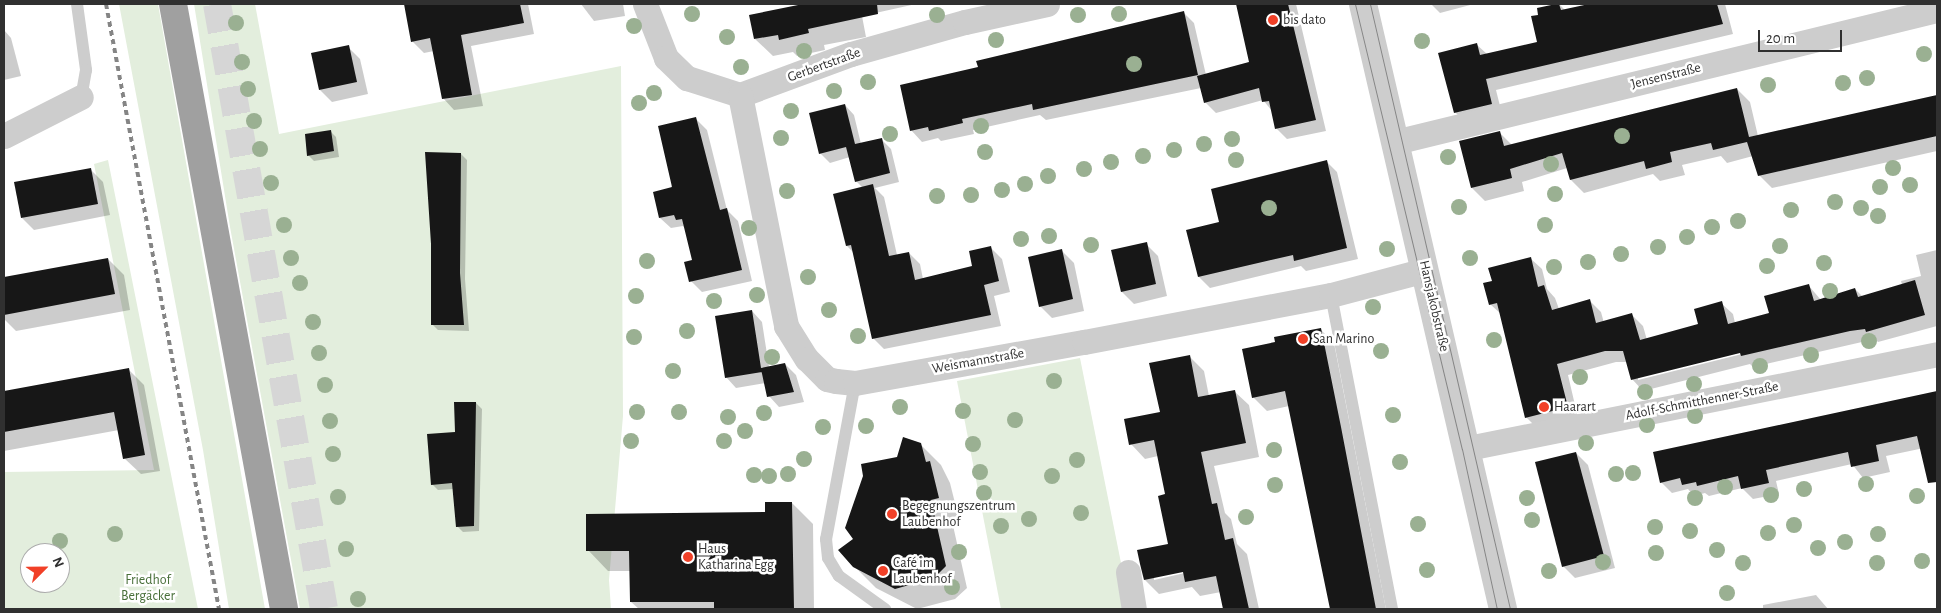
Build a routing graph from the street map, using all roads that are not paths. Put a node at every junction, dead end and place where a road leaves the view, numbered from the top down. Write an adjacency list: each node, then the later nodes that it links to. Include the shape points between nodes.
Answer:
1 (76, 4): 8 (lane, via 86,70)
2 (173, 4): 17 (highway)
3 (645, 4): 7 (street, via 666,58 687,78)
4 (1047, 4): 7 (street, Gerbertstraße, via 965,22 851,54)
5 (1363, 4): 10 (street, Hansjakobstraße)
6 (1937, 10): 10 (street, Jensenstraße)
7 (740, 95): 14 (street, Weismannstraße, via 786,326 807,360 827,379)
8 (81, 97): 9 (street)
9 (4, 136)
10 (1395, 142): 11 (street, Hansjakobstraße)
11 (1425, 270): 12 (street, Weismannstraße); 15 (street, Hansjakobstraße)
12 (1331, 295): 14 (street, Weismannstraße); 20 (lane)
13 (1937, 354): 15 (street, Adolf-Schmitthenner-Straße)
14 (855, 383): 18 (lane, via 826,539 828,558 839,576)
15 (1468, 448): 21 (street, Hansjakobstraße)
16 (1128, 572): 19 (street)
17 (284, 609)
18 (886, 609)
19 (1134, 609)
20 (1392, 609)
21 (1503, 609)

